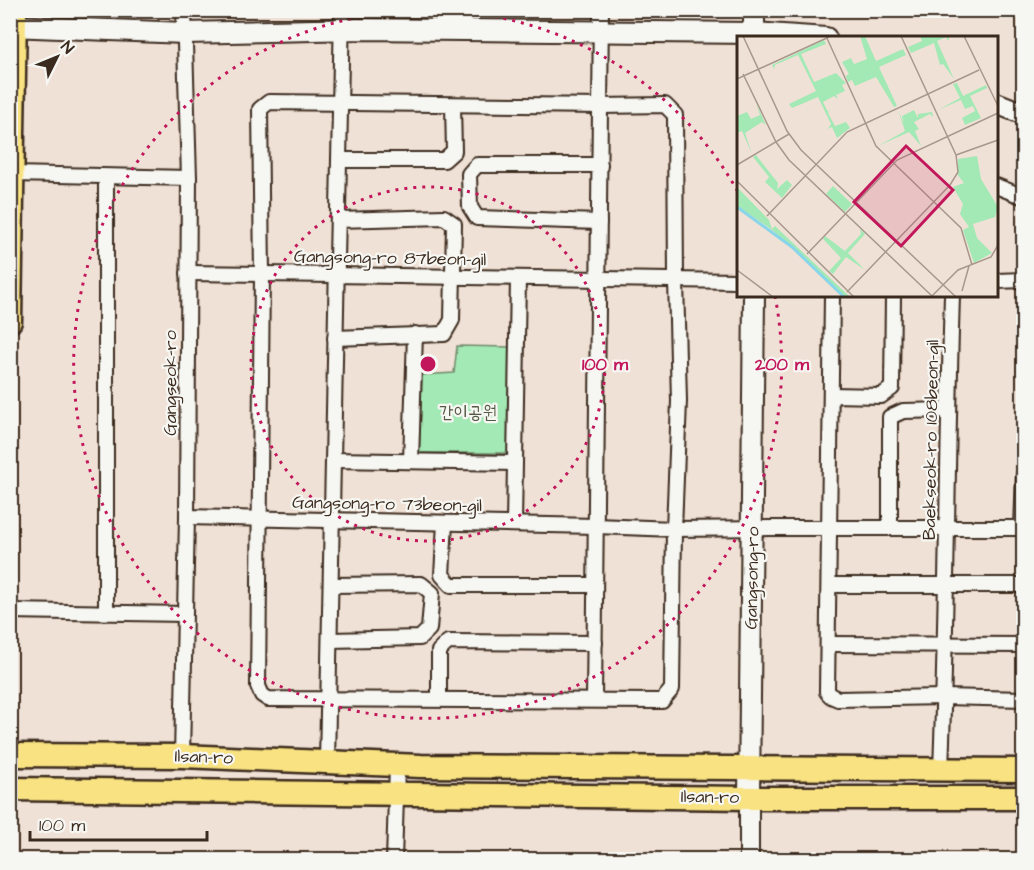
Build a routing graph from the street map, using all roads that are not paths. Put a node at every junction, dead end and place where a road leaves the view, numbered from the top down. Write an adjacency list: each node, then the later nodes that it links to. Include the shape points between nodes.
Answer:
1 (184, 10): 7 (street, Gangseok-ro)
2 (601, 10): 6 (street)
3 (754, 10): 8 (main road)
4 (342, 20): 6 (main road); 7 (main road); 10 (street)
5 (13, 21): 7 (main road); 17 (main road)
6 (601, 31): 8 (main road); 13 (street)
7 (184, 33): 19 (street, Gangseok-ro)
8 (754, 35): 9 (main road)
9 (778, 36)
10 (340, 102): 12 (street); 15 (street); 25 (street, via 269,102 260,109)
11 (998, 104): 14 (main road)
12 (455, 105): 13 (street); 15 (street, via 454,151 444,160)
13 (600, 106): 16 (street); 30 (street, via 665,105 675,115)
14 (1023, 114)
15 (339, 160): 22 (street)
16 (600, 165): 23 (street); 23 (street, via 477,165 469,174 470,207 477,218)
17 (12, 174): 18 (street); 38 (main road)
18 (106, 177): 19 (street); 65 (street)
19 (189, 178): 24 (street, Gangseok-ro)
20 (998, 187): 21 (street)
21 (1023, 197)
22 (338, 220): 26 (street); 27 (street, via 444,217 454,224)
23 (599, 222): 29 (street)
24 (188, 273): 25 (street, Gangsong-ro 87beon-gil); 47 (street, Gangseok-ro)
25 (262, 274): 26 (street, Gangsong-ro 87beon-gil); 48 (street)
26 (337, 275): 27 (street, Gangsong-ro 87beon-gil); 40 (street)
27 (451, 277): 28 (street, Gangsong-ro 87beon-gil); 39 (street, via 452,320 444,334)
28 (518, 278): 29 (street, Gangsong-ro 87beon-gil); 45 (street)
29 (598, 279): 30 (street, Gangsong-ro 87beon-gil); 52 (street)
30 (676, 280): 32 (street, Gangsong-ro 87beon-gil); 57 (street, via 679,401)
31 (1023, 280): 33 (street)
32 (737, 281)
33 (998, 281)
34 (754, 297): 58 (main road, Gangsong-ro)
35 (832, 297): 41 (street)
36 (893, 297): 41 (street, via 892,388 881,396)
37 (952, 297): 42 (street, Baekseok-ro 108beon-gil)
38 (10, 321)
39 (415, 334): 40 (street); 44 (street)
40 (335, 338): 43 (street)
41 (831, 399): 53 (street)
42 (949, 410): 54 (street, via 903,411 890,417); 55 (street, Baekseok-ro 108beon-gil)
43 (333, 460): 44 (street); 49 (street)
44 (411, 461): 45 (street)
45 (515, 464): 51 (street)
46 (1023, 474): 56 (street)
47 (188, 518): 48 (street, Gangsong-ro 73beon-gil); 66 (street, Gangseok-ro)
48 (259, 519): 49 (street, Gangsong-ro 73beon-gil); 73 (street, via 258,686 268,699)
49 (332, 521): 50 (street, Gangsong-ro 73beon-gil); 59 (street)
50 (445, 523): 51 (street, Gangsong-ro 73beon-gil); 60 (street, via 442,575 451,585)
51 (514, 524): 52 (street, Gangsong-ro 73beon-gil)
52 (596, 526): 57 (street, Gangsong-ro 73beon-gil); 60 (street)
53 (830, 528): 54 (street, Gangsong-ro 73beon-gil); 58 (street, Gangsong-ro 73beon-gil); 61 (street)
54 (890, 528): 55 (street, Gangsong-ro 73beon-gil)
55 (947, 528): 56 (street, Gangsong-ro 73beon-gil); 62 (street, Baekseok-ro 108beon-gil)
56 (1023, 528)
57 (674, 529): 58 (street, Gangsong-ro 73beon-gil); 76 (street, via 672,689 662,701)
58 (752, 529): 81 (main road, Gangsong-ro)
59 (331, 585): 67 (street); 67 (street, via 422,584 432,593 429,629 420,638)
60 (595, 585): 68 (street)
61 (830, 585): 62 (street); 69 (street)
62 (946, 585): 63 (street); 70 (street, Baekseok-ro 108beon-gil)
63 (1023, 585)
64 (10, 611): 65 (street)
65 (106, 612): 66 (street)
66 (184, 614): 78 (street, Gangseok-ro)
67 (330, 640): 73 (street)
68 (595, 643): 74 (street, via 448,642 439,651); 76 (street)
69 (828, 644): 70 (street); 72 (street, via 827,692 831,696)
70 (946, 645): 71 (street); 72 (street, Baekseok-ro 108beon-gil)
71 (1023, 645)
72 (944, 697): 75 (street); 82 (street, Baekseok-ro 108beon-gil)
73 (329, 698): 74 (street); 79 (street)
74 (434, 699): 76 (street)
75 (1023, 699)
76 (594, 700)
77 (10, 755): 78 (main road, Ilsan-ro)
78 (182, 756): 79 (main road, Ilsan-ro)
79 (327, 762): 80 (main road, Ilsan-ro)
80 (397, 766): 81 (main road, Ilsan-ro); 85 (street)
81 (749, 769): 82 (main road, Ilsan-ro); 86 (main road, Gangsong-ro)
82 (942, 770): 83 (main road, Ilsan-ro)
83 (1023, 770)
84 (10, 789): 85 (main road, Ilsan-ro)
85 (396, 794): 86 (main road, Ilsan-ro); 88 (street)
86 (748, 798): 87 (main road, Ilsan-ro); 89 (street, Gangsong-ro)
87 (1023, 798)
88 (394, 860)
89 (749, 860)

